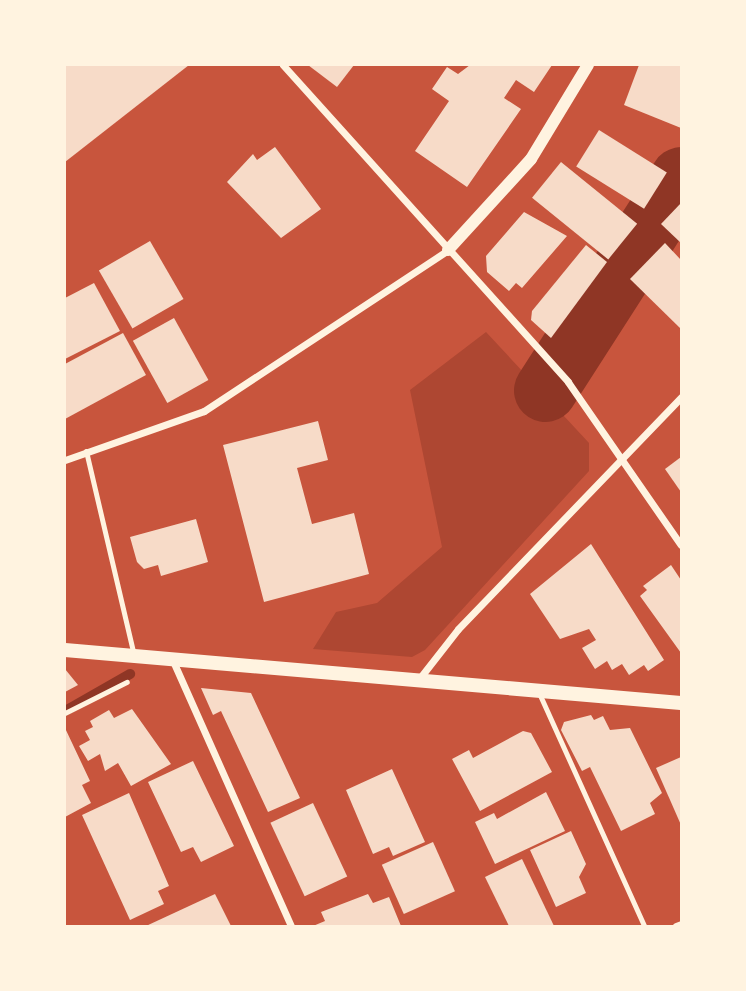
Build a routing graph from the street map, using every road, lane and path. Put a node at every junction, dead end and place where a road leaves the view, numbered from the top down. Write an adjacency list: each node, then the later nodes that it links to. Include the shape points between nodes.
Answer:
1 (284, 65): 3 (street)
2 (589, 65): 3 (street, via 531,159)
3 (448, 250): 5 (street, via 204,411); 6 (street, via 568,382)
4 (681, 397): 6 (street)
5 (86, 451): 7 (street); 10 (lane)
6 (621, 459): 8 (street); 13 (street, via 458,629)
7 (65, 460)
8 (681, 545)
9 (65, 650): 10 (main road)
10 (135, 657): 11 (main road)
11 (155, 659): 12 (main road); 16 (path, via 150,669)
12 (173, 661): 13 (main road); 18 (street)
13 (419, 680): 14 (main road)
14 (539, 692): 15 (main road); 19 (lane)
15 (681, 703)
16 (65, 713)
17 (681, 924): 20 (street)
18 (291, 926)
19 (644, 926)
20 (676, 926)

